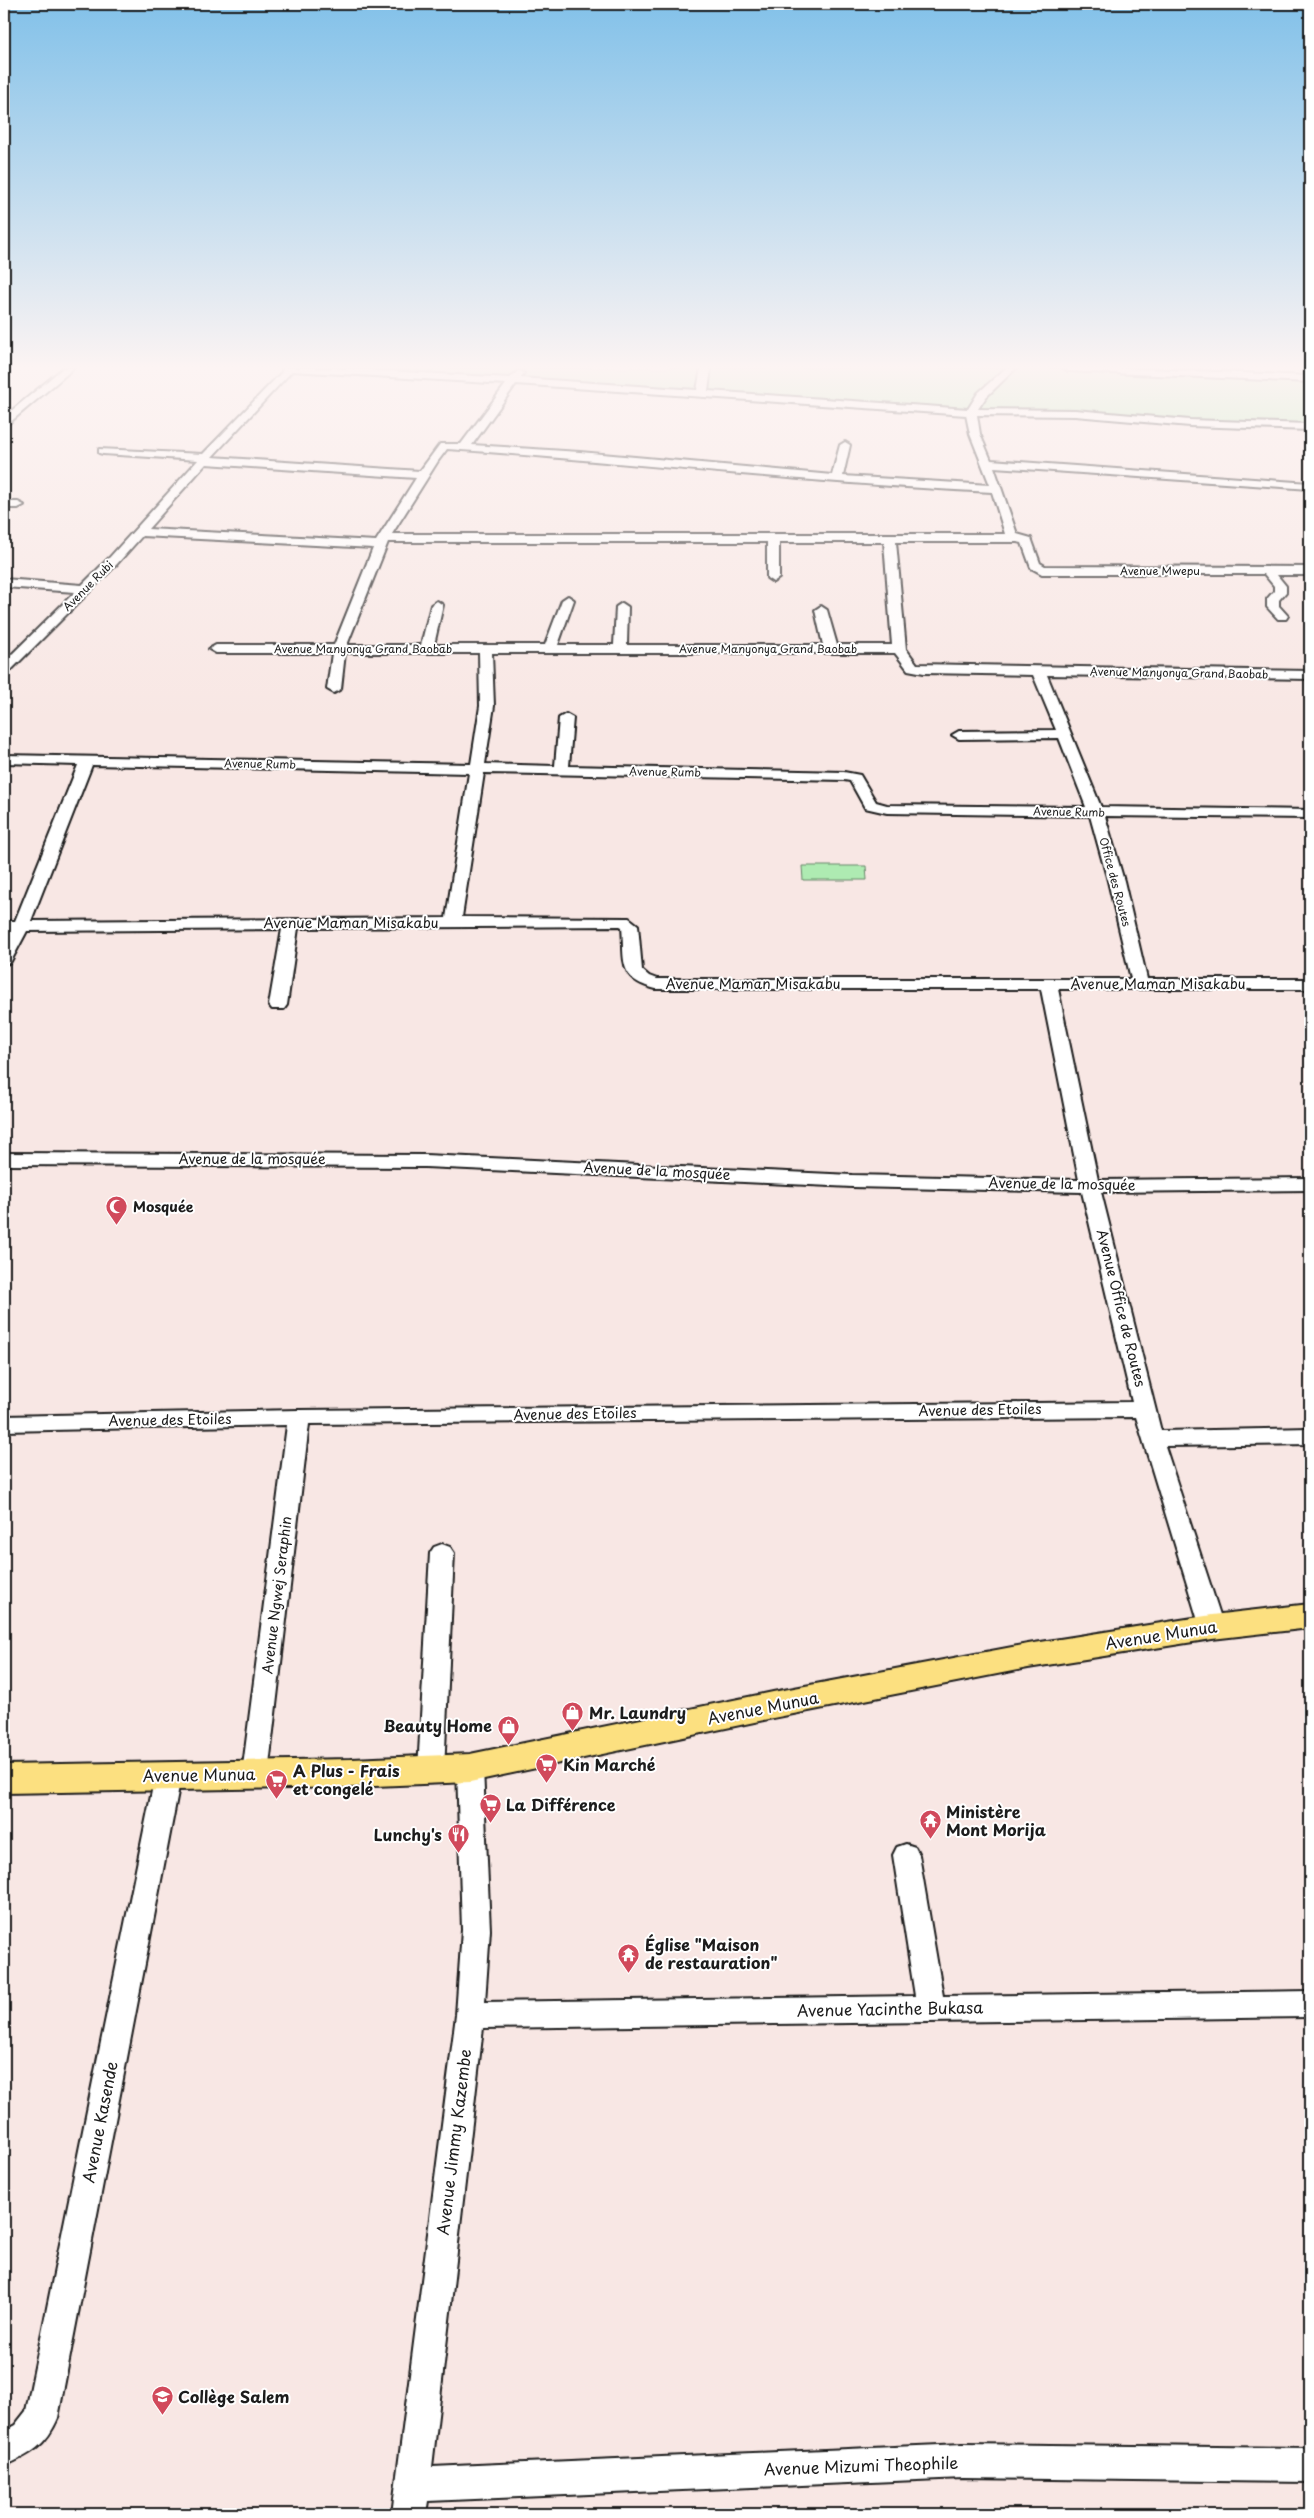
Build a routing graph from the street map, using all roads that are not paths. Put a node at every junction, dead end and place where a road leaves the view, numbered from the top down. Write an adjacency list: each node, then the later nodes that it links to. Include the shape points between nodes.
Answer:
1 (180, 486): 8 (street, Avenue Rubi)
2 (418, 486): 12 (street)
3 (941, 486): 5 (street)
4 (996, 486): 5 (street)
5 (997, 489): 11 (street)
6 (4, 504): 7 (street)
7 (18, 506)
8 (139, 532): 12 (street); 17 (street, Avenue Rubi)
9 (773, 538): 10 (street); 12 (street); 15 (street)
10 (890, 538): 11 (street); 30 (street)
11 (1012, 538): 13 (street, Avenue Mwepu, via 1024,539 1028,543 1034,566 1042,570)
12 (383, 541): 28 (street)
13 (1268, 571): 14 (street, Avenue Mwepu); 22 (street, via 1280,586 1280,592 1273,599 1273,607)
14 (1310, 571)
15 (773, 578)
16 (4, 583): 17 (street)
17 (85, 589): 31 (street, Avenue Rubi)
18 (568, 600): 25 (street)
19 (437, 604): 23 (street)
20 (622, 606): 26 (street)
21 (821, 610): 29 (street)
22 (1282, 616)
23 (426, 648): 24 (street, Avenue Manyonya Grand Baobab); 28 (street, Avenue Manyonya Grand Baobab)
24 (485, 648): 25 (street, Avenue Manyonya Grand Baobab); 40 (street, via 487,706)
25 (550, 648): 26 (street, Avenue Manyonya Grand Baobab)
26 (620, 648): 29 (street, Avenue Manyonya Grand Baobab)
27 (216, 649): 28 (street, Avenue Manyonya Grand Baobab)
28 (339, 649): 34 (street)
29 (831, 649): 30 (street, Avenue Manyonya Grand Baobab)
30 (899, 649): 32 (street, Avenue Manyonya Grand Baobab, via 909,664 916,668)
31 (4, 669)
32 (1039, 672): 33 (street, Avenue Manyonya Grand Baobab); 36 (street, Office des Routes)
33 (1310, 675)
34 (334, 689)
35 (566, 718): 41 (street)
36 (1065, 734): 37 (street); 42 (street, Office des Routes)
37 (959, 735)
38 (4, 759): 39 (street, Avenue Rumb)
39 (86, 762): 40 (street, Avenue Rumb); 47 (street)
40 (477, 767): 41 (street, Avenue Rumb); 44 (street)
41 (562, 769): 42 (street, Avenue Rumb, via 844,776 855,778 867,802 880,808)
42 (1096, 812): 43 (street, Avenue Rumb); 49 (street, Office des Routes)
43 (1310, 814)
44 (453, 923): 45 (street, Avenue Maman Misakabu); 50 (street, Avenue Maman Misakabu, via 626,922 630,925 634,971 643,980 656,984)
45 (291, 924): 47 (street, Avenue Maman Misakabu); 52 (street)
46 (4, 926): 47 (street, Avenue Maman Misakabu)
47 (21, 926): 48 (street)
48 (4, 959)
49 (1140, 983): 50 (street, Avenue Maman Misakabu); 51 (street, Avenue Maman Misakabu)
50 (1048, 984): 55 (street, Avenue Office de Routes)
51 (1310, 984)
52 (278, 1005)
53 (4, 1159): 55 (street, Avenue de la mosquée, via 425,1161 852,1181)
54 (1310, 1184): 55 (street, Avenue de la mosquée)
55 (1090, 1186): 56 (street, Avenue Office de Routes)
56 (1146, 1409): 57 (street, Avenue des Etoiles); 60 (street, Avenue Office de Routes)
57 (299, 1417): 58 (street, Avenue des Etoiles); 66 (street, Avenue Ngwej Seraphin)
58 (4, 1423)
59 (1310, 1436): 60 (street)
60 (1152, 1438): 63 (street, Avenue Office de Routes)
61 (442, 1553): 65 (street)
62 (1310, 1616): 63 (main road, Avenue Munua)
63 (1212, 1627): 64 (main road, Avenue Munua, via 1018,1658)
64 (470, 1768): 65 (main road, Avenue Munua); 72 (street, Avenue Jimmy Kazembe, via 476,1930)
65 (431, 1771): 66 (main road, Avenue Munua)
66 (255, 1774): 67 (main road, Avenue Munua)
67 (168, 1776): 68 (main road, Avenue Munua); 73 (street, Avenue Kasende, via 41,2418 27,2437)
68 (4, 1779)
69 (906, 1855): 71 (street)
70 (1310, 2004): 71 (street, Avenue Yacinthe Bukasa)
71 (931, 2009): 72 (street, Avenue Yacinthe Bukasa)
72 (470, 2014): 75 (street, Avenue Jimmy Kazembe)
73 (4, 2449)
74 (1310, 2465): 75 (street, Avenue Mizumi Theophile, via 963,2462)
75 (411, 2500)

